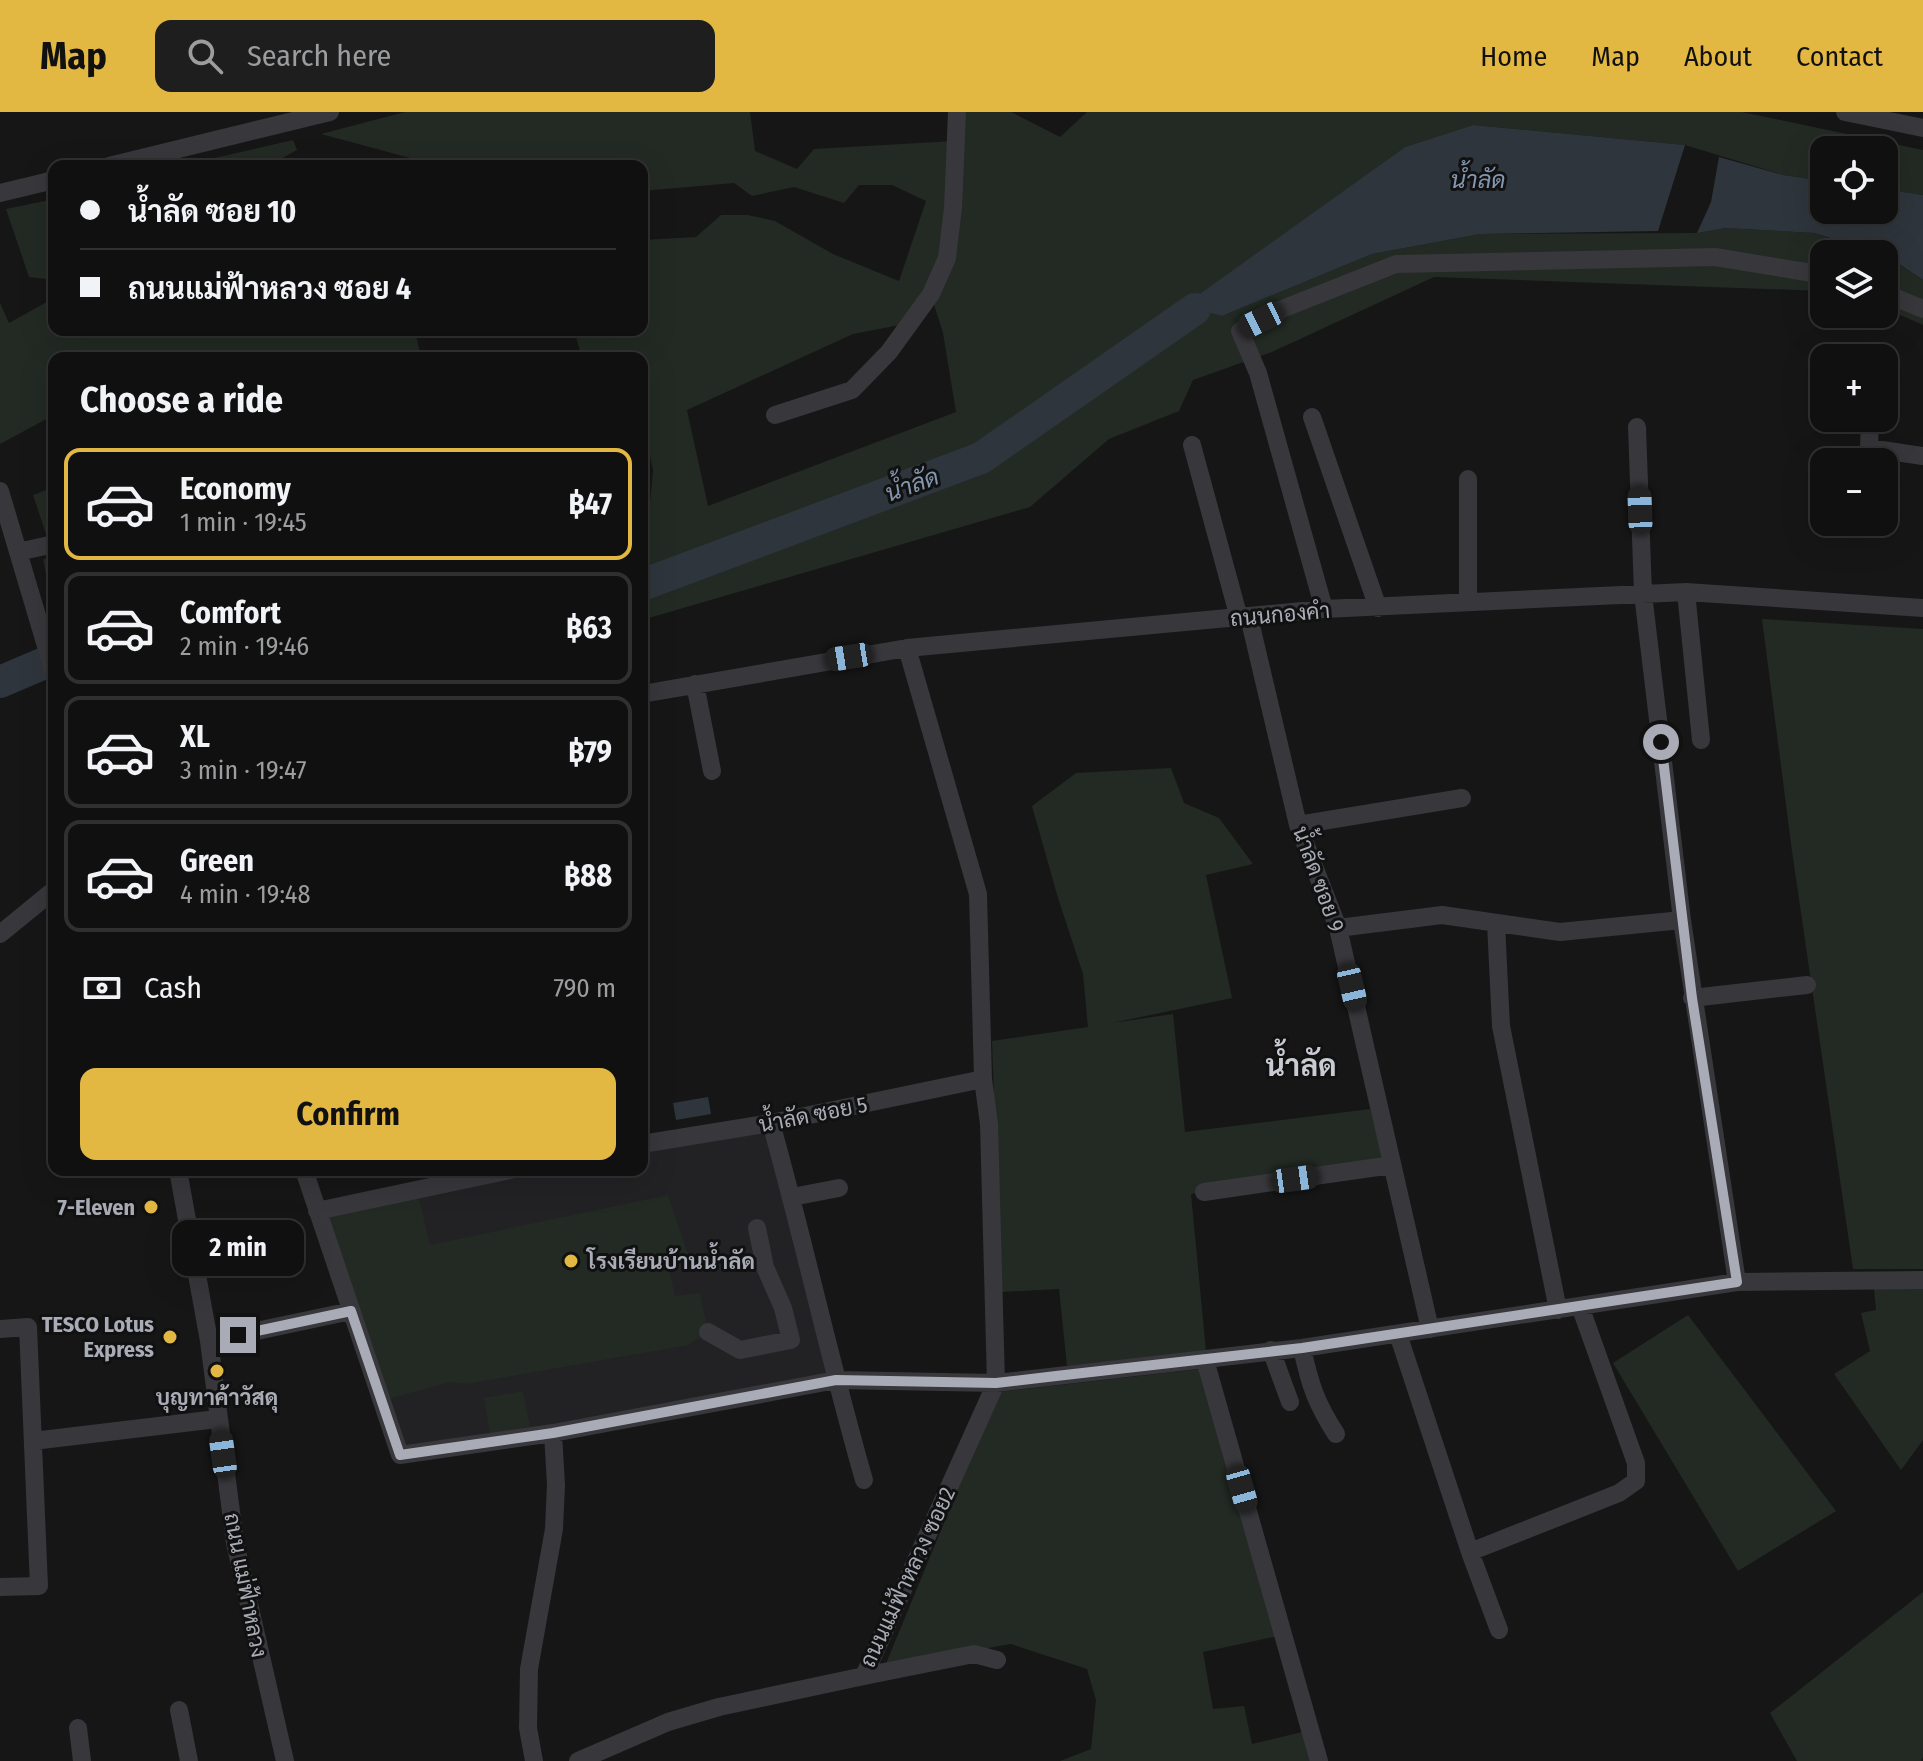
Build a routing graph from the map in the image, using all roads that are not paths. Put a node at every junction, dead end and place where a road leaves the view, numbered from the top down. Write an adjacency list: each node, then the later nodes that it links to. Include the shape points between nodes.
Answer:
1 (330, 112): 4 (street)
2 (957, 112): 12 (street, via 947,258 931,294 889,352 852,390)
3 (1845, 112): 5 (street)
4 (271, 119): 6 (street)
5 (1923, 128)
6 (130, 160)
7 (48, 181): 8 (street)
8 (0, 193)
9 (1810, 273): 27 (street, via 1715,257 1396,264 1240,331 1258,373)
10 (1898, 299): 11 (street)
11 (1923, 309)
12 (775, 415)
13 (1312, 417): 25 (street)
14 (1637, 427): 23 (street)
15 (1870, 432): 17 (street, via 1869,448)
16 (1192, 445): 28 (street, น้ำลัด ซอย 9)
17 (1923, 456)
18 (1468, 479): 24 (street)
19 (0, 491): 21 (street)
20 (48, 545): 21 (street)
21 (18, 552): 30 (street)
22 (1686, 592): 23 (street, ถนนกองคำ); 26 (street, ถนนกองคำ); 33 (street)
23 (1643, 594): 24 (street, ถนนกองคำ); 38 (street)
24 (1468, 601): 25 (street, ถนนกองคำ)
25 (1378, 608): 27 (street, ถนนกองคำ)
26 (1923, 608)
27 (1324, 609): 28 (street, ถนนกองคำ)
28 (1244, 617): 29 (street, ถนนกองคำ); 36 (street, น้ำลัด ซอย 9)
29 (907, 648): 31 (street, ถนนกองคำ); 44 (street, via 978,894)
30 (48, 653)
31 (695, 684): 32 (street, ถนนกองคำ); 34 (street)
32 (648, 693)
33 (1701, 740)
34 (712, 771)
35 (1462, 798): 36 (street)
36 (1298, 825): 41 (street, น้ำลัด ซอย 9)
37 (48, 894): 40 (street)
38 (1682, 920): 39 (street, via 1560,932); 43 (street)
39 (1496, 923): 41 (street, via 1442,915); 59 (street, via 1501,1026)
40 (4, 925)
41 (1338, 928): 47 (street, น้ำลัด ซอย 9)
42 (1807, 985): 43 (street)
43 (1692, 998): 57 (street)
44 (983, 1079): 45 (street, น้ำลัด ซอย 5); 70 (street, via 989,1124)
45 (771, 1123): 46 (street, น้ำลัด ซอย 5); 53 (street)
46 (648, 1143)
47 (1392, 1165): 52 (street); 62 (street, น้ำลัด ซอย 9)
48 (179, 1176): 65 (street, ถนน แม่ฟ้าหลวง)
49 (306, 1176): 54 (street)
50 (482, 1176): 54 (street)
51 (839, 1188): 53 (street)
52 (1204, 1192)
53 (792, 1197): 69 (street)
54 (317, 1211): 60 (street)
55 (757, 1228): 63 (street, via 791,1340 740,1350)
56 (1923, 1280): 57 (street)
57 (1737, 1282): 58 (street)
58 (1580, 1306): 59 (street); 77 (street, via 1636,1463 1636,1481 1619,1493)
59 (1558, 1310): 62 (street)
60 (351, 1311): 65 (street); 73 (street, via 400,1455)
61 (0, 1329): 75 (street, via 28,1327)
62 (1430, 1329): 64 (street)
63 (708, 1332)
64 (1398, 1334): 66 (street); 77 (street)
65 (209, 1341): 72 (street, ถนน แม่ฟ้าหลวง)
66 (1302, 1348): 67 (street); 74 (street, via 1318,1407)
67 (1271, 1350): 68 (street); 71 (street)
68 (1205, 1360): 70 (street); 89 (street)
69 (836, 1380): 70 (street); 73 (street); 76 (street)
70 (996, 1383): 81 (street, ถนนแม่ฟ้าหลวง ซอย2)
71 (1290, 1402)
72 (217, 1419): 75 (street); 86 (street, ถนน แม่ฟ้าหลวง, via 235,1543)
73 (553, 1433): 87 (street, via 554,1529 529,1669 528,1728)
74 (1336, 1434)
75 (33, 1441): 78 (street, via 39,1586)
76 (864, 1480)
77 (1470, 1552): 79 (street)
78 (0, 1587)
79 (1499, 1630)
80 (997, 1660): 81 (street, via 974,1654)
81 (864, 1676): 88 (street, ถนนแม่ฟ้าหลวง ซอย2, via 668,1722)
82 (179, 1710): 85 (street)
83 (78, 1728): 84 (street)
84 (82, 1761)
85 (189, 1761)
86 (285, 1761)
87 (534, 1761)
88 (578, 1761)
89 (1319, 1761)

